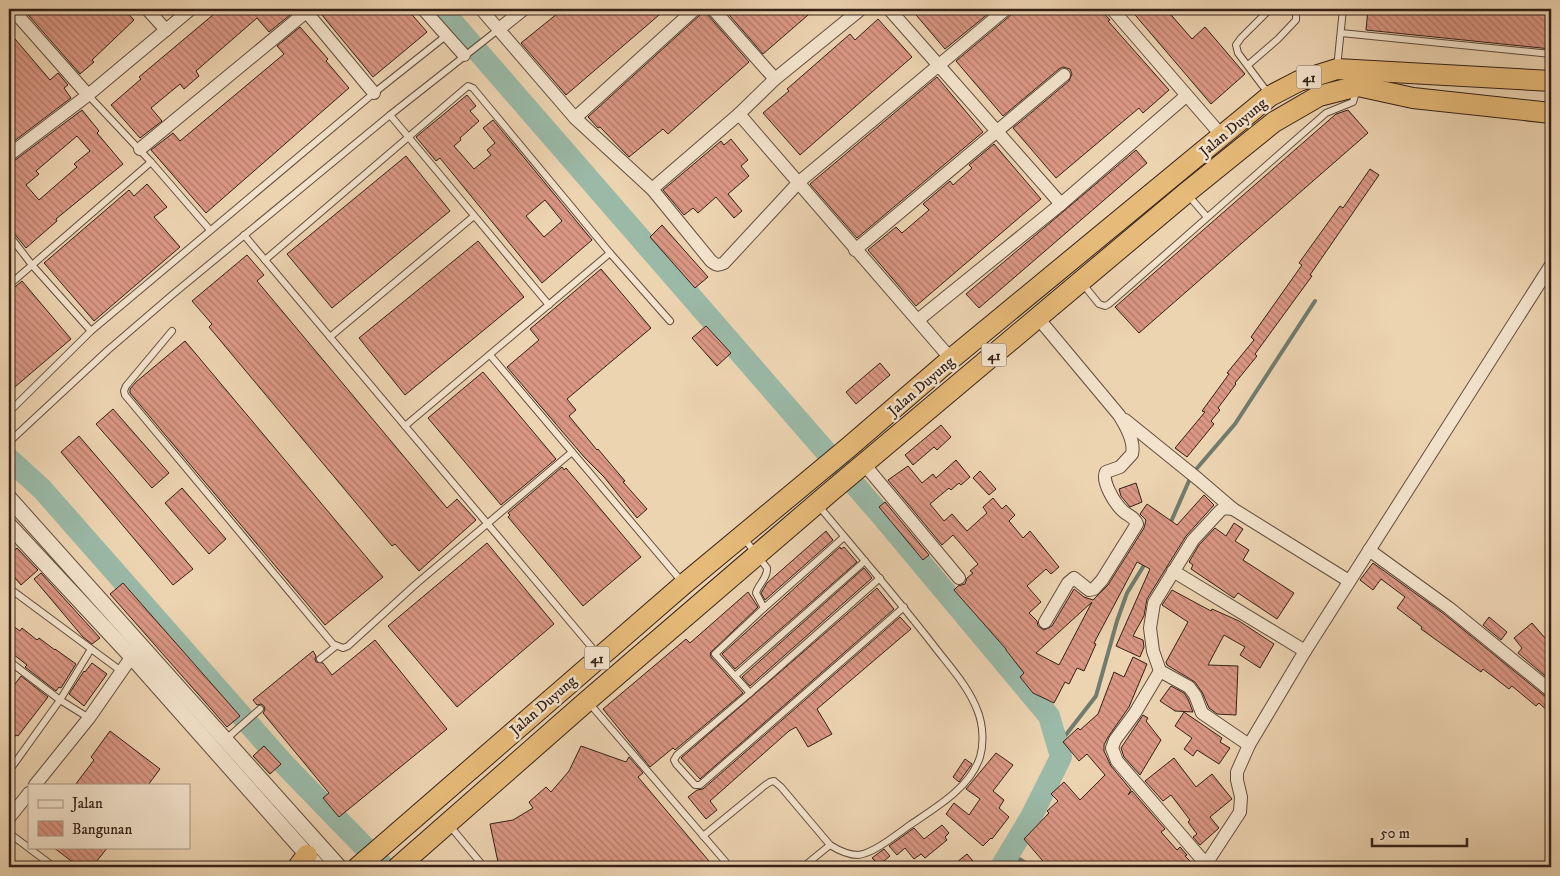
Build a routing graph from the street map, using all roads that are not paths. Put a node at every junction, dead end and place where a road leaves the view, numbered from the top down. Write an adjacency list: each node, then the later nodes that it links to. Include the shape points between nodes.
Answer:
1 (12, 9): 31 (street)
2 (147, 9): 17 (street)
3 (190, 9): 17 (street)
4 (423, 9): 20 (street)
5 (481, 9): 18 (street)
6 (524, 9): 18 (street)
7 (695, 9): 37 (street)
8 (713, 9): 27 (street)
9 (861, 9): 27 (street)
10 (889, 9): 23 (street)
11 (1006, 9): 23 (street)
12 (1112, 9): 32 (street)
13 (1270, 9): 24 (lane, via 1236,45)
14 (1293, 9): 24 (lane, via 1296,20)
15 (1343, 9): 19 (lane)
16 (305, 10): 30 (street); 41 (street)
17 (166, 30): 31 (street)
18 (494, 32): 21 (lane); 37 (street)
19 (1341, 33): 22 (lane); 25 (lane)
20 (447, 35): 21 (street); 30 (lane)
21 (467, 53): 36 (lane)
22 (1551, 54)
23 (939, 64): 38 (street); 44 (street)
24 (1248, 65): 33 (lane)
25 (1337, 69): 28 (highway, Jalan Duyung / 41); 33 (highway, Jalan Duyung / 41, via 1300,80)
26 (1064, 75): 38 (street)
27 (775, 79): 35 (street)
28 (1551, 80)
29 (1358, 86): 34 (highway, Jalan Duyung / 41, via 1413,98); 46 (highway, Jalan Duyung / 41, via 1320,96 1274,122); 49 (lane, via 1353,102 1326,113)
30 (374, 94): 51 (lane)
31 (88, 95): 41 (lane); 42 (street)
32 (1186, 96): 39 (street); 47 (street)
33 (1270, 96): 39 (highway, Jalan Duyung / 41)
34 (1551, 113)
35 (739, 114): 44 (street); 45 (street)
36 (390, 115): 40 (lane); 52 (lane)
37 (575, 118): 45 (street)
38 (996, 131): 47 (street); 55 (street)
39 (1222, 136): 50 (highway, Jalan Duyung / 41)
40 (408, 137): 48 (lane); 56 (lane, via 464,89 472,87); 57 (lane)
41 (140, 149): 43 (lane)
42 (9, 155)
43 (151, 162): 51 (lane); 58 (lane)
44 (799, 182): 45 (street, via 720,266 711,261); 55 (street)
45 (652, 189)
46 (1186, 193): 49 (lane); 54 (highway, Jalan Duyung / 41)
47 (1061, 204): 64 (street)
48 (474, 216): 62 (lane); 68 (lane)
49 (1207, 217): 60 (lane, via 1109,304 1099,304)
50 (1115, 224): 54 (highway); 70 (highway, Jalan Duyung / 41)
51 (210, 230): 66 (lane)
52 (244, 234): 57 (lane); 74 (lane, via 108,350)
53 (9, 235): 58 (lane)
54 (1129, 241): 60 (highway, Jalan Duyung / 41)
55 (855, 250): 64 (street)
56 (610, 254): 62 (lane); 65 (lane)
57 (265, 260): 68 (lane)
58 (32, 265): 61 (lane); 66 (lane)
59 (1551, 266): 84 (street)
60 (1080, 282): 63 (highway, Jalan Duyung / 41)
61 (9, 285)
62 (549, 305): 69 (lane)
63 (1038, 318): 72 (street); 76 (highway, Jalan Duyung / 41)
64 (918, 320): 70 (street)
65 (670, 321)
66 (91, 331): 71 (lane)
67 (172, 332): 96 (lane, via 126,386 125,395)
68 (330, 337): 73 (lane)
69 (490, 355): 73 (lane); 75 (lane)
70 (951, 360): 82 (highway, Jalan Duyung / 41)
71 (9, 412)
72 (1119, 416): 79 (street); 95 (street, via 1132,441 1132,454 1120,467 1106,472 1104,478 1123,510 1135,518 1137,525 1095,588 1089,590 1074,578)
73 (405, 426): 80 (lane)
74 (9, 442)
75 (572, 452): 80 (lane); 91 (lane)
76 (862, 466): 78 (highway, Jalan Duyung / 41); 89 (street)
77 (9, 498): 99 (street)
78 (823, 499): 83 (lane); 85 (highway, Jalan Duyung / 41)
79 (1232, 510): 87 (street, via 1224,508 1216,515 1193,540); 90 (street)
80 (487, 524): 96 (lane, via 348,646); 100 (lane)
81 (9, 525): 99 (street)
82 (742, 536): 85 (lane); 91 (highway, Jalan Duyung / 41)
83 (844, 537): 86 (lane); 94 (lane)
84 (1369, 550): 90 (street); 106 (street, via 1448,608)
85 (758, 555): 94 (lane, via 768,571 756,593); 109 (highway, Jalan Duyung / 41)
86 (865, 561): 88 (lane); 105 (lane)
87 (1173, 571): 98 (street); 104 (street, via 1154,603 1150,628 1154,658)
88 (880, 578): 93 (lane); 107 (lane)
89 (959, 578)
90 (1350, 581): 98 (street)
91 (684, 584): 100 (highway, Jalan Duyung / 41)
92 (9, 588): 97 (lane)
93 (904, 606): 107 (lane, via 700,785 695,785 674,760); 123 (lane, via 966,687 979,713 980,756 974,770 949,798 890,839 857,855)
94 (764, 608): 105 (lane, via 715,652)
95 (1045, 622)
96 (336, 646): 101 (lane)
97 (91, 649): 103 (lane); 108 (lane)
98 (1305, 650): 113 (street)
99 (136, 651): 103 (street); 112 (street); 126 (street)
100 (599, 656): 115 (highway, Jalan Duyung / 41)
101 (320, 660)
102 (9, 661): 108 (lane)
103 (122, 671): 111 (street)
104 (1160, 671): 113 (street, via 1189,687 1202,714); 128 (street, via 1115,740 1113,753)
105 (735, 676): 107 (lane)
106 (1551, 691)
107 (750, 693)
108 (60, 700): 111 (lane); 114 (lane)
109 (587, 701): 118 (highway, Jalan Duyung / 41); 122 (lane)
110 (260, 710): 112 (lane)
111 (89, 718): 116 (street)
112 (225, 740): 126 (street)
113 (1249, 745): 128 (street, via 1237,772 1240,812)
114 (9, 771)
115 (459, 777): 118 (highway); 131 (highway, Jalan Duyung / 41)
116 (36, 784)
117 (28, 794): 119 (street)
118 (476, 798): 120 (highway, Jalan Duyung / 41)
119 (9, 818)
120 (449, 824): 127 (highway, Jalan Duyung / 41); 132 (lane)
121 (9, 833): 124 (lane)
122 (703, 836): 123 (lane, via 774,781); 133 (lane)
123 (830, 845): 134 (lane)
124 (28, 847)
125 (29, 848): 129 (lane)
126 (311, 860): 130 (street)
127 (401, 864)
128 (1206, 866)
129 (54, 867)
130 (339, 867)
131 (358, 867)
132 (484, 867)
133 (730, 867)
134 (803, 867)

